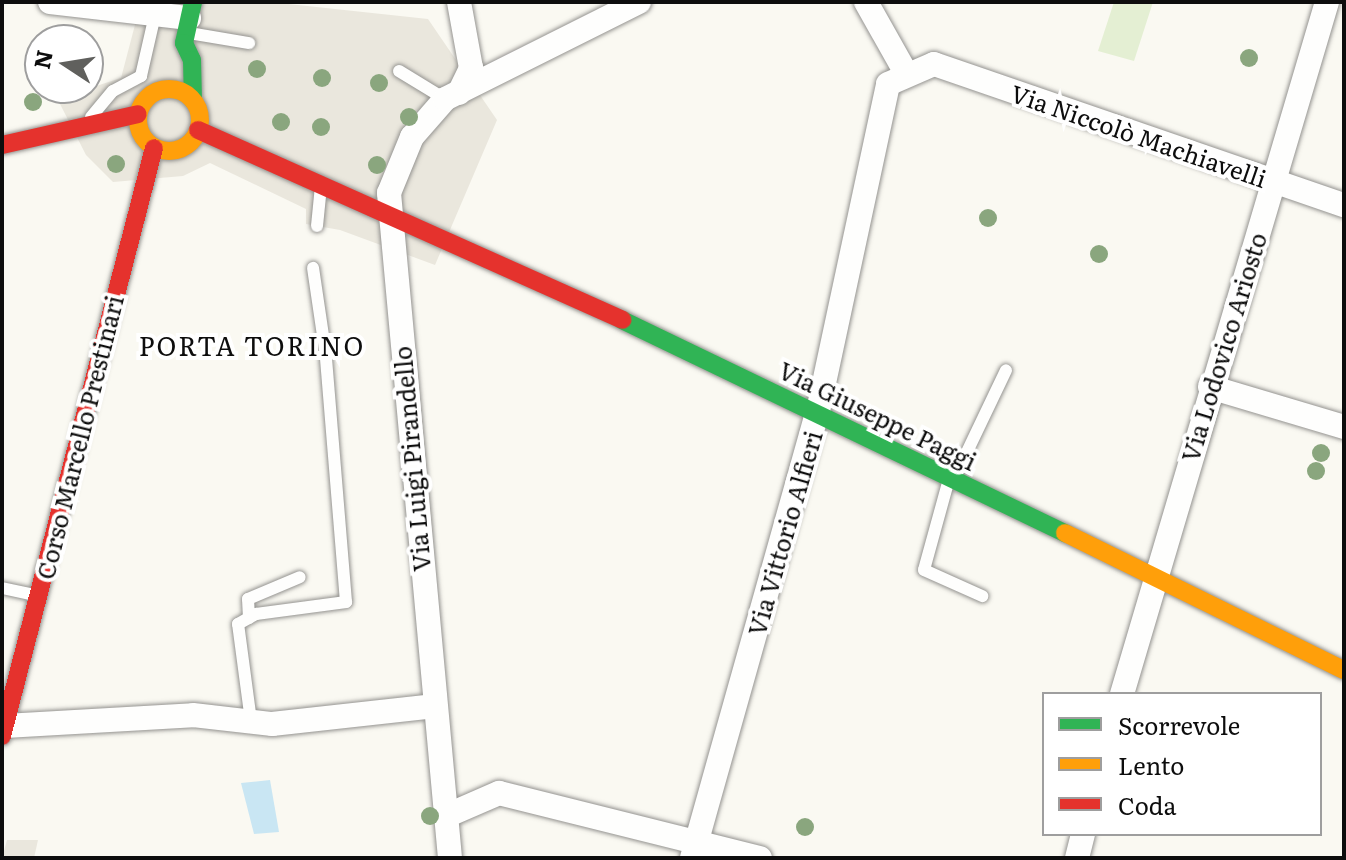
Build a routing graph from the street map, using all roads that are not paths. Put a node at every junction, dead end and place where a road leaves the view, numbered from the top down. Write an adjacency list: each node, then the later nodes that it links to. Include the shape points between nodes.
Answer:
1 (50, 2): 6 (street)
2 (459, 2): 12 (street, via 471,68)
3 (639, 2): 12 (street)
4 (866, 2): 10 (street)
5 (1327, 2): 19 (street, Via Lodovico Ariosto)
6 (155, 15): 7 (street); 15 (lane, via 141,76 113,91)
7 (188, 24): 8 (lane); 11 (main road, via 166,61); 13 (main road)
8 (249, 43)
9 (399, 71): 12 (lane)
10 (906, 73): 19 (street, Via Niccolò Machiavelli, via 934,64); 27 (street, Via Vittorio Alfieri, via 888,84)
11 (158, 91): 13 (main road, via 176,90); 14 (main road)
12 (452, 96): 22 (street, Via Luigi Pirandello, via 412,137 389,193)
13 (193, 100): 16 (main road)
14 (138, 114): 15 (main road); 18 (main road, via 139,129)
15 (86, 123): 17 (main road)
16 (198, 130): 18 (main road, via 180,149); 20 (main road, Via Giuseppe Paggi)
17 (2, 145)
18 (154, 148): 33 (main road, Corso Marcello Prestinari)
19 (1273, 181): 21 (street, Via Niccolò Machiavelli); 26 (street, Via Lodovico Ariosto)
20 (321, 182): 22 (main road, Via Giuseppe Paggi); 23 (lane)
21 (1344, 205)
22 (388, 212): 27 (main road, Via Giuseppe Paggi); 41 (street, Via Luigi Pirandello)
23 (317, 226)
24 (313, 268): 35 (lane, via 346,602)
25 (1006, 370): 29 (lane)
26 (1210, 387): 28 (street); 31 (street, Via Lodovico Ariosto)
27 (818, 411): 29 (main road, Via Giuseppe Paggi); 46 (street, Via Vittorio Alfieri)
28 (1344, 427)
29 (952, 477): 31 (main road, Via Giuseppe Paggi); 34 (lane, via 924,570)
30 (300, 577): 35 (lane, via 248,599)
31 (1154, 578): 38 (main road, Via Giuseppe Paggi); 40 (street, Via Lodovico Ariosto)
32 (2, 588): 33 (lane)
33 (38, 596): 36 (main road, Corso Marcello Prestinari)
34 (982, 596)
35 (249, 618): 39 (lane, via 238,624)
36 (12, 660): 43 (main road, Corso Marcello Prestinari)
37 (232, 663): 39 (lane)
38 (1344, 670)
39 (245, 678): 42 (lane)
40 (1123, 692)
41 (435, 706): 42 (street, via 272,724); 44 (street, Via Luigi Pirandello)
42 (251, 721): 43 (street, Corso Marcello Prestinari, via 193,715)
43 (3, 731)
44 (446, 816): 46 (street, via 499,793); 47 (street, Via Luigi Pirandello)
45 (1082, 836): 49 (street)
46 (694, 850): 48 (street)
47 (450, 858)
48 (760, 858)
49 (1077, 858)

